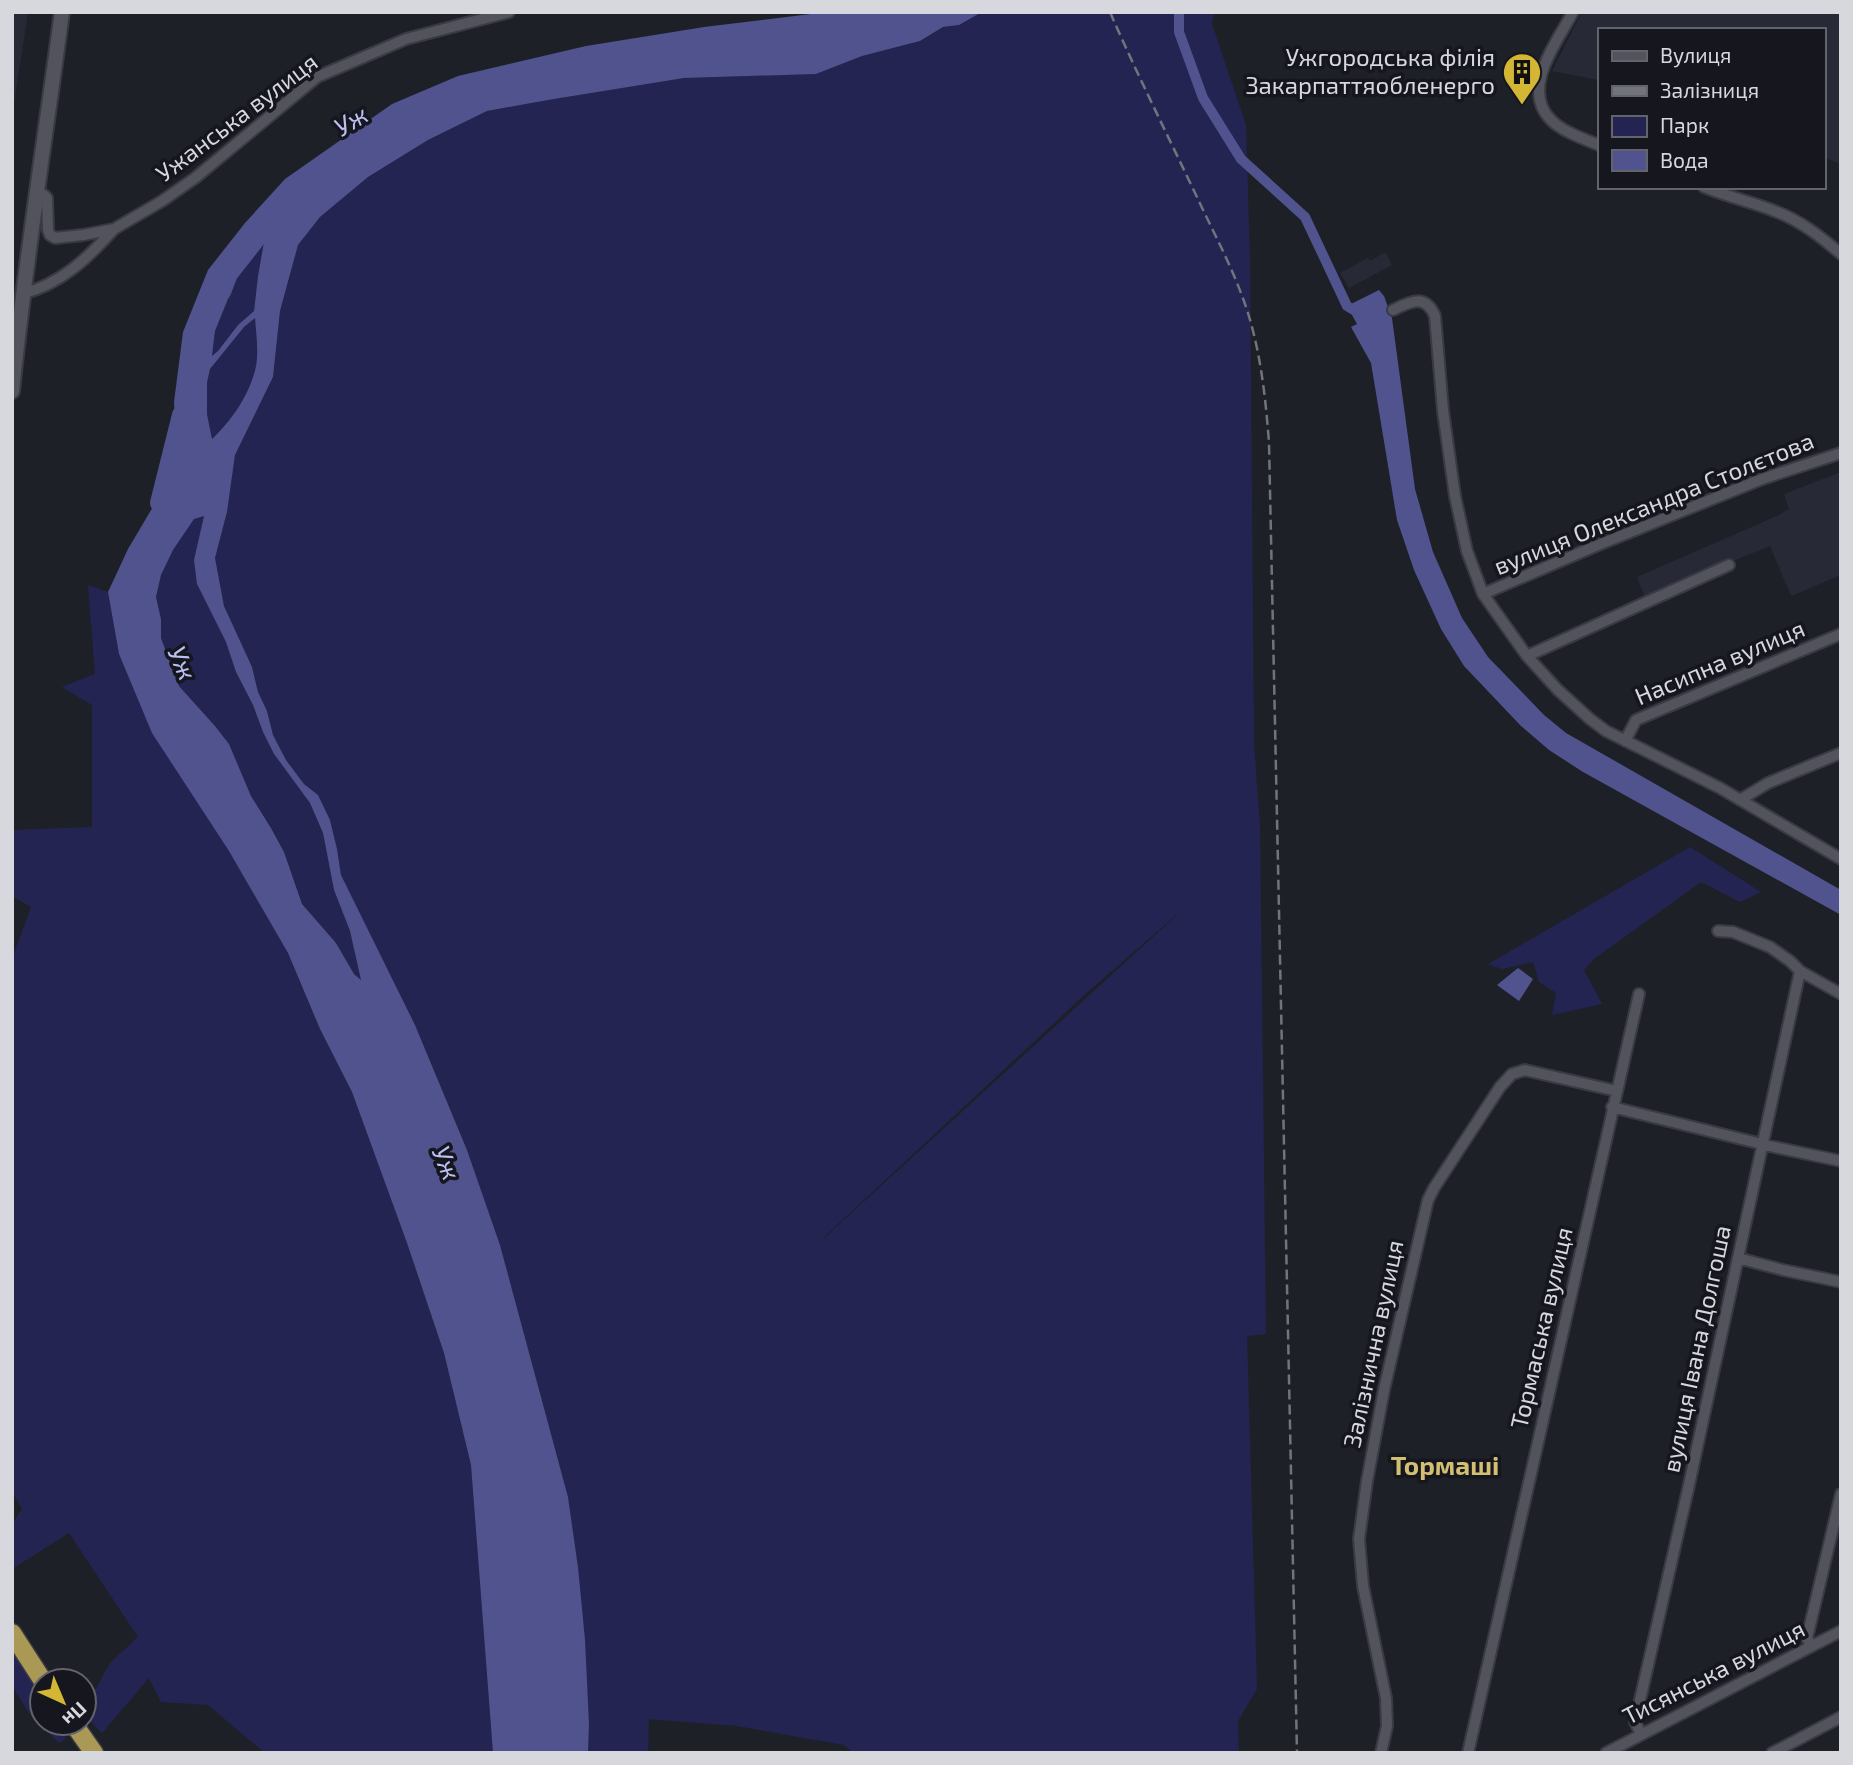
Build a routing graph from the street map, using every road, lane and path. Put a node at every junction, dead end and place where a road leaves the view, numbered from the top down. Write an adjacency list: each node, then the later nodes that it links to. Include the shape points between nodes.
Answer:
1 (62, 12): 6 (street)
2 (509, 12): 7 (street, Ужанська вулиця, via 406,39 317,77 195,178)
3 (1573, 12): 4 (street, via 1542,74 1539,100 1559,127)
4 (1598, 145)
5 (1710, 189): 8 (street, via 1776,211 1806,226)
6 (38, 193): 7 (street, Ужанська вулиця, via 47,198 48,230 55,238); 9 (street)
7 (114, 229): 9 (street, Ужанська вулиця, via 80,264 55,281)
8 (1841, 254)
9 (22, 294): 11 (street)
10 (1393, 310): 14 (street, via 1419,301 1435,316 1455,496 1467,551)
11 (12, 391)
12 (1841, 453): 14 (street, вулиця Олександра Столєтова, via 1762,479)
13 (1729, 565): 16 (street)
14 (1483, 594): 16 (street)
15 (1841, 634): 17 (street, Насипна вулиця, via 1636,720)
16 (1527, 656): 17 (street, via 1590,719)
17 (1625, 741): 19 (street)
18 (1841, 753): 19 (street, via 1768,783)
19 (1740, 800): 20 (street)
20 (1841, 859)
21 (1718, 931): 22 (street, via 1770,947)
22 (1800, 971): 24 (street); 27 (street, вулиця Івана Долгоша)
23 (1639, 994): 25 (street, Тормаська вулиця)
24 (1841, 994)
25 (1617, 1091): 26 (street, Тормаська вулиця); 40 (street, Залізнична вулиця, via 1525,1070 1512,1074 1429,1200 1384,1390 1359,1539 1363,1586 1386,1698 1387,1726)
26 (1612, 1107): 27 (street); 41 (street, Тормаська вулиця)
27 (1763, 1144): 28 (street); 29 (street, вулиця Івана Долгоша)
28 (1841, 1161)
29 (1738, 1258): 30 (street); 37 (street, вулиця Івана Долгоша, via 1635,1722)
30 (1841, 1282)
31 (1841, 1494): 34 (street, via 1807,1638)
32 (1841, 1631): 34 (street, Тисянська вулиця)
33 (12, 1633): 35 (highway)
34 (1811, 1646): 37 (street, Тисянська вулиця)
35 (34, 1667)
36 (1841, 1717): 43 (street)
37 (1641, 1734): 42 (street, Тисянська вулиця)
38 (83, 1737): 39 (highway)
39 (94, 1753)
40 (1381, 1753)
41 (1468, 1753)
42 (1606, 1753)
43 (1772, 1753)

